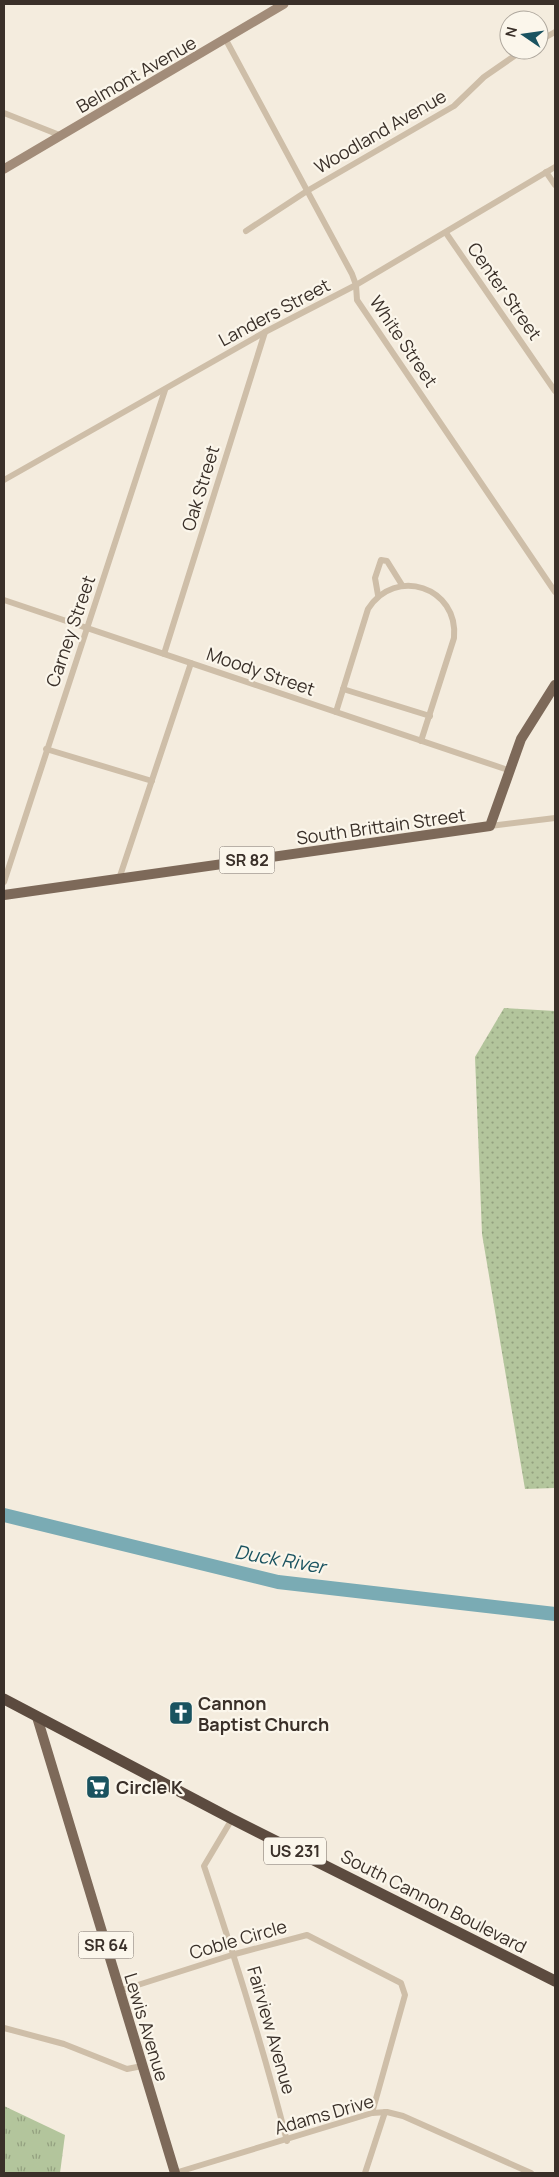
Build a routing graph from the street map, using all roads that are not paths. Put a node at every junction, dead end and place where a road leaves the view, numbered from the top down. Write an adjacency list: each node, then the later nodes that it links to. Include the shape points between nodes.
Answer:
1 (284, 4): 2 (main road, Belmont Avenue)
2 (226, 40): 5 (main road, Belmont Avenue); 10 (street, White Street)
3 (509, 60): 10 (street, Woodland Avenue, via 484,77 454,106)
4 (4, 114): 5 (street)
5 (62, 136): 7 (main road, Belmont Avenue)
6 (555, 167): 8 (street, Landers Street)
7 (4, 169)
8 (546, 172): 9 (street); 12 (street, Landers Street)
9 (555, 185)
10 (307, 191): 11 (street, Woodland Avenue); 13 (street, White Street)
11 (246, 231)
12 (446, 232): 13 (street, Landers Street); 16 (street, Center Street)
13 (356, 285): 14 (street, Landers Street); 19 (street, White Street, via 357,300)
14 (265, 332): 15 (street, Landers Street); 23 (street, Oak Street)
15 (165, 390): 17 (street, Landers Street); 22 (street, Carney Street)
16 (555, 391)
17 (4, 480)
18 (402, 585): 20 (street); 20 (street, via 387,561 381,560 375,578); 28 (street, via 424,588 434,594 442,599 454,617 454,638)
19 (555, 592)
20 (378, 595): 26 (street, via 368,609)
21 (4, 600): 22 (street, Moody Street)
22 (88, 627): 23 (street, Moody Street); 30 (street, Carney Street)
23 (164, 654): 24 (street, Moody Street)
24 (190, 663): 27 (street, Moody Street); 32 (street)
25 (555, 684): 31 (main road, via 528,726)
26 (344, 689): 27 (street); 28 (street)
27 (336, 712): 29 (street, Moody Street)
28 (430, 716): 29 (street)
29 (421, 741): 31 (street, Moody Street)
30 (46, 749): 32 (street); 36 (street, Carney Street)
31 (508, 770): 34 (main road)
32 (152, 781): 35 (street)
33 (555, 818): 34 (street, South Brittain Street)
34 (490, 826): 35 (main road, South Brittain Street / SR 82)
35 (119, 879): 37 (main road, South Brittain Street / SR 82)
36 (4, 882)
37 (4, 895)
38 (4, 1699): 39 (highway, South Cannon Boulevard / US 231)
39 (37, 1717): 40 (highway, South Cannon Boulevard / US 231); 43 (main road, Lewis Avenue / SR 64)
40 (232, 1819): 41 (street, Fairview Avenue, via 204,1866); 42 (highway, South Cannon Boulevard / US 231)
41 (235, 1954): 43 (street, Coble Circle); 47 (street, Coble Circle, via 307,1935 401,1983 405,1995); 48 (street, Fairview Avenue)
42 (555, 1981)
43 (119, 1991): 45 (main road, Lewis Avenue / SR 64)
44 (4, 2028): 45 (street, via 64,2044 127,2069)
45 (142, 2066): 49 (main road, Lewis Avenue / SR 64)
46 (385, 2112): 47 (street, Adams Drive); 50 (street); 51 (street, Adams Drive, via 403,2116)
47 (372, 2113): 48 (street, Adams Drive)
48 (287, 2140): 49 (street, Adams Drive)
49 (175, 2173)
50 (366, 2173)
51 (531, 2173)

